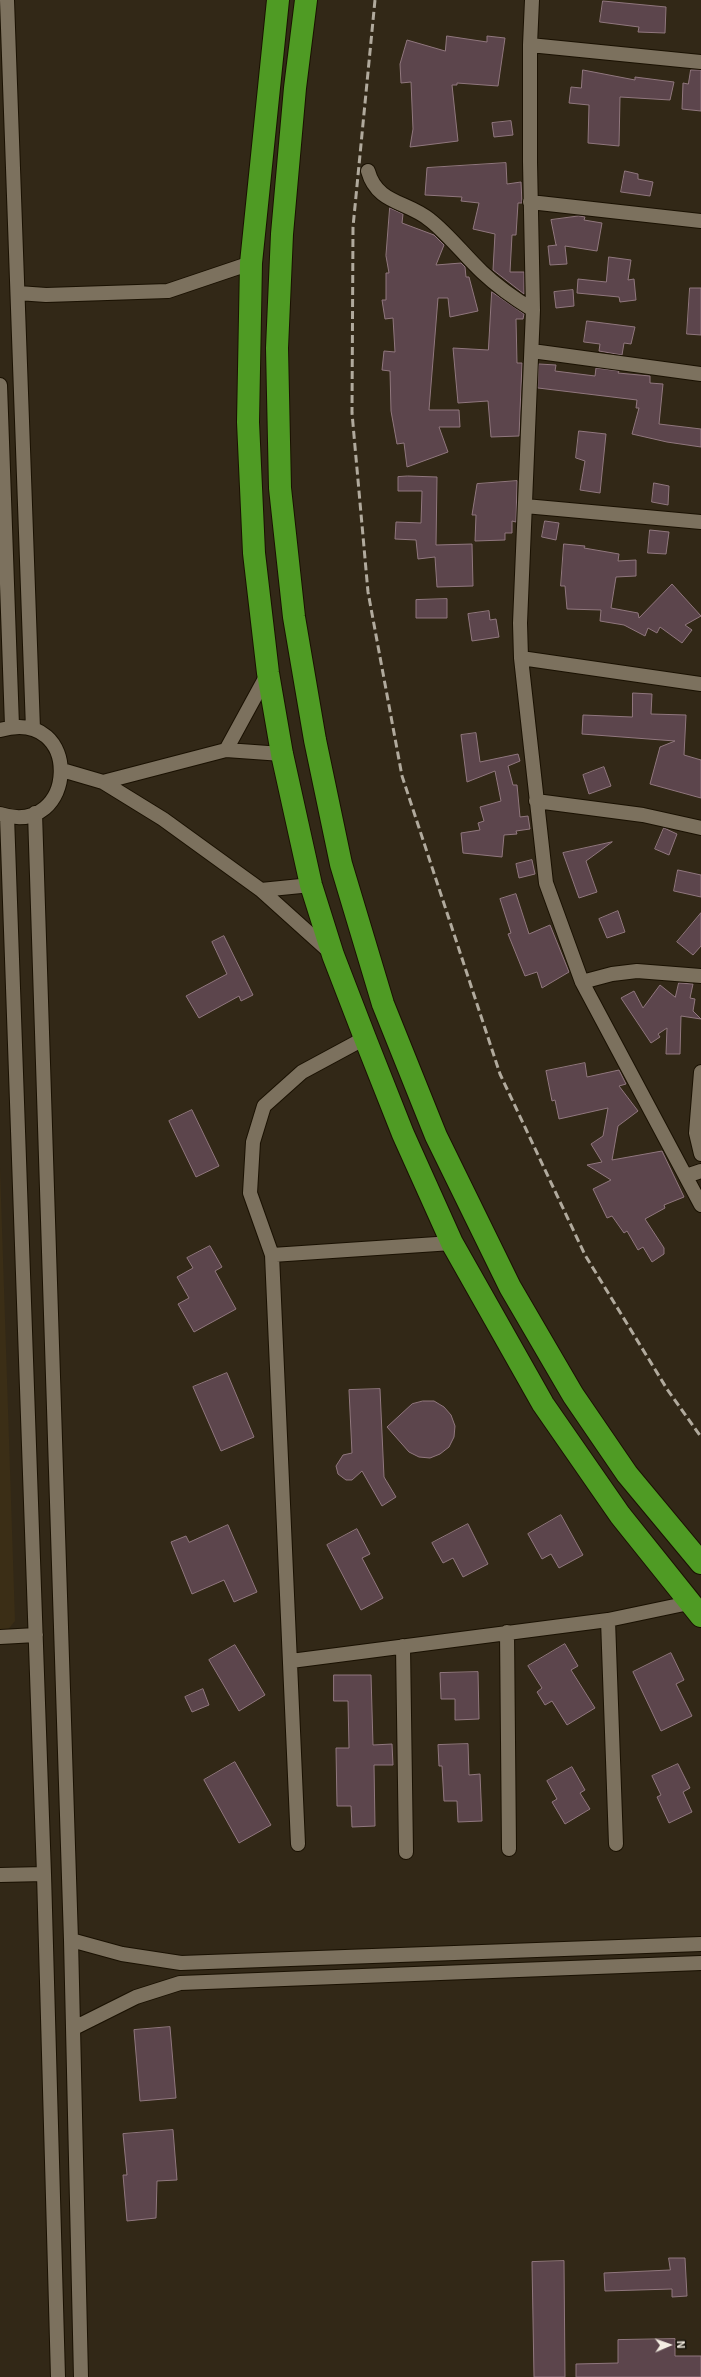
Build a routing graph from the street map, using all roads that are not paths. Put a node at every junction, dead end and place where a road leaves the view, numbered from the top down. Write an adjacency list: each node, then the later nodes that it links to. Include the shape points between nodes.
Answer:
1 (7, 0): 11 (street)
2 (278, 0): 10 (highway)
3 (306, 0): 44 (highway, via 282,234 276,348 280,488 294,617 341,864 389,1018 436,1136 510,1287 573,1395 627,1474)
4 (532, 0): 5 (street)
5 (530, 45): 6 (street); 8 (street)
6 (701, 62)
7 (368, 171): 12 (street, via 372,184 388,199 415,210 430,220 501,289)
8 (530, 202): 9 (street); 12 (street)
9 (701, 221)
10 (251, 263): 11 (street, via 168,291 46,295); 19 (highway, via 248,422 254,553)
11 (18, 293): 22 (street)
12 (533, 310): 13 (street)
13 (532, 351): 14 (street); 16 (street)
14 (701, 374)
15 (0, 386): 21 (street)
16 (525, 506): 17 (street); 18 (street)
17 (701, 522)
18 (521, 658): 20 (street); 27 (street)
19 (268, 673): 23 (street); 24 (highway)
20 (701, 684)
21 (6, 728): 22 (street)
22 (33, 729): 25 (street, via 53,744)
23 (226, 750): 24 (street); 26 (street)
24 (282, 754): 31 (highway)
25 (62, 770): 26 (street); 28 (street, via 55,795 47,806)
26 (103, 782): 32 (street, via 163,819)
27 (536, 801): 30 (street, via 643,815); 35 (street, via 546,883)
28 (35, 813): 29 (street, via 21,817); 58 (street)
29 (4, 815): 48 (street)
30 (701, 828)
31 (312, 885): 32 (street); 33 (highway)
32 (261, 890): 33 (street)
33 (333, 955): 36 (highway)
34 (701, 976): 35 (street, via 637,971)
35 (582, 982): 40 (street)
36 (365, 1038): 42 (highway, via 403,1134); 43 (street, via 302,1072 264,1106 252,1142 250,1193)
37 (701, 1072): 38 (street, via 696,1133)
38 (701, 1154)
39 (701, 1171): 40 (street)
40 (686, 1176): 41 (street)
41 (701, 1205)
42 (452, 1243): 43 (street); 45 (highway, via 543,1404 620,1515)
43 (272, 1255): 51 (street)
44 (701, 1564)
45 (695, 1610): 46 (street)
46 (608, 1620): 47 (street); 53 (street)
47 (507, 1632): 50 (street); 54 (street)
48 (36, 1635): 49 (street); 56 (street)
49 (0, 1637)
50 (403, 1646): 51 (street); 55 (street)
51 (291, 1661): 52 (street)
52 (298, 1844)
53 (616, 1844)
54 (509, 1849)
55 (406, 1852)
56 (44, 1874): 57 (street); 64 (street)
57 (0, 1875)
58 (72, 1940): 60 (street, via 122,1954 181,1963); 63 (street)
59 (701, 1944): 60 (street)
60 (310, 1958): 62 (street)
61 (701, 1963): 62 (street)
62 (310, 1978): 63 (street, via 180,1983 136,1997)
63 (74, 2028): 65 (street)
64 (58, 2377)
65 (81, 2377)

